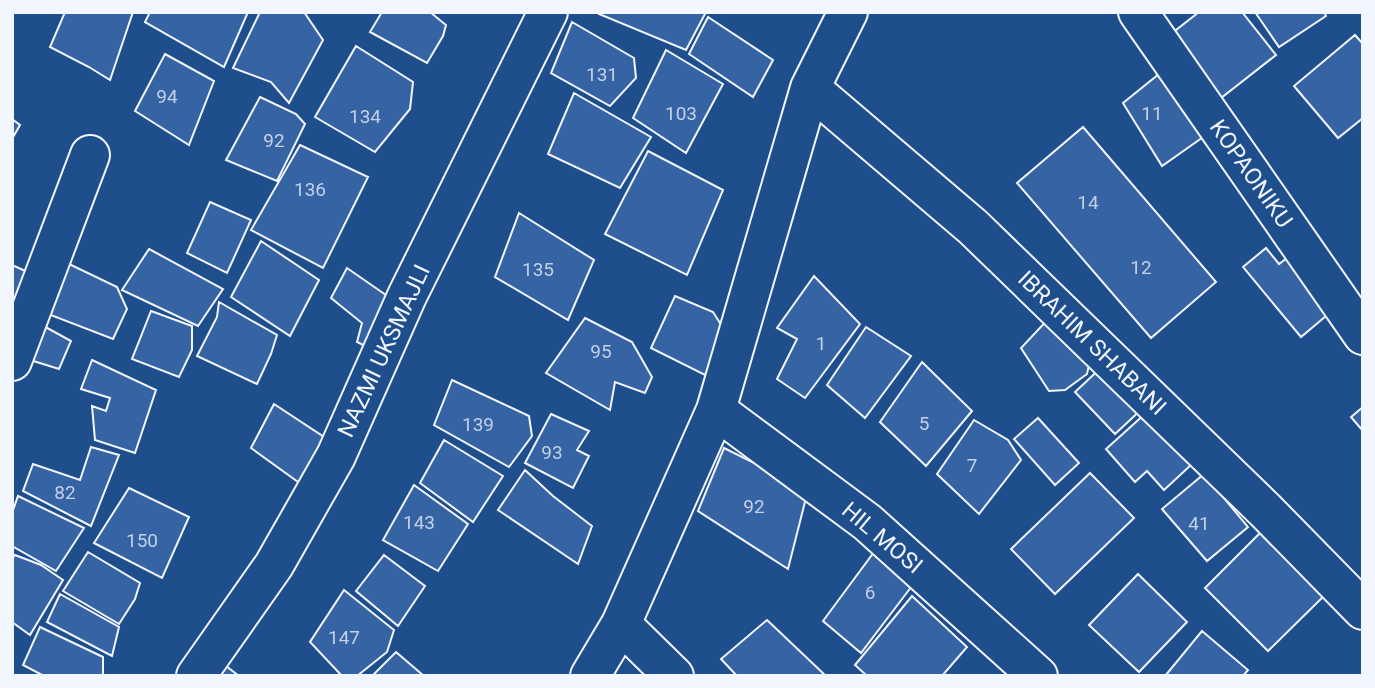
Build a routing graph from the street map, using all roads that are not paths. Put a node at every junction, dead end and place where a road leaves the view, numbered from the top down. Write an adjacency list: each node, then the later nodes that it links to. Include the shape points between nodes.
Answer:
1 (548, 12): 11 (street, NAZMI UKSMAJLI, via 407,296 336,456 274,565)
2 (848, 12): 4 (street)
3 (1138, 12): 6 (street, KOPAONIKU)
4 (810, 88): 8 (street); 9 (street, IBRAHIM SHABANI, via 973,227)
5 (90, 155): 7 (street)
6 (1363, 335)
7 (12, 361)
8 (716, 410): 10 (street); 14 (street, HIL MOSI, via 867,522)
9 (1363, 610)
10 (621, 624): 12 (street); 13 (street)
11 (196, 676)
12 (590, 676)
13 (674, 676)
14 (1038, 676)

